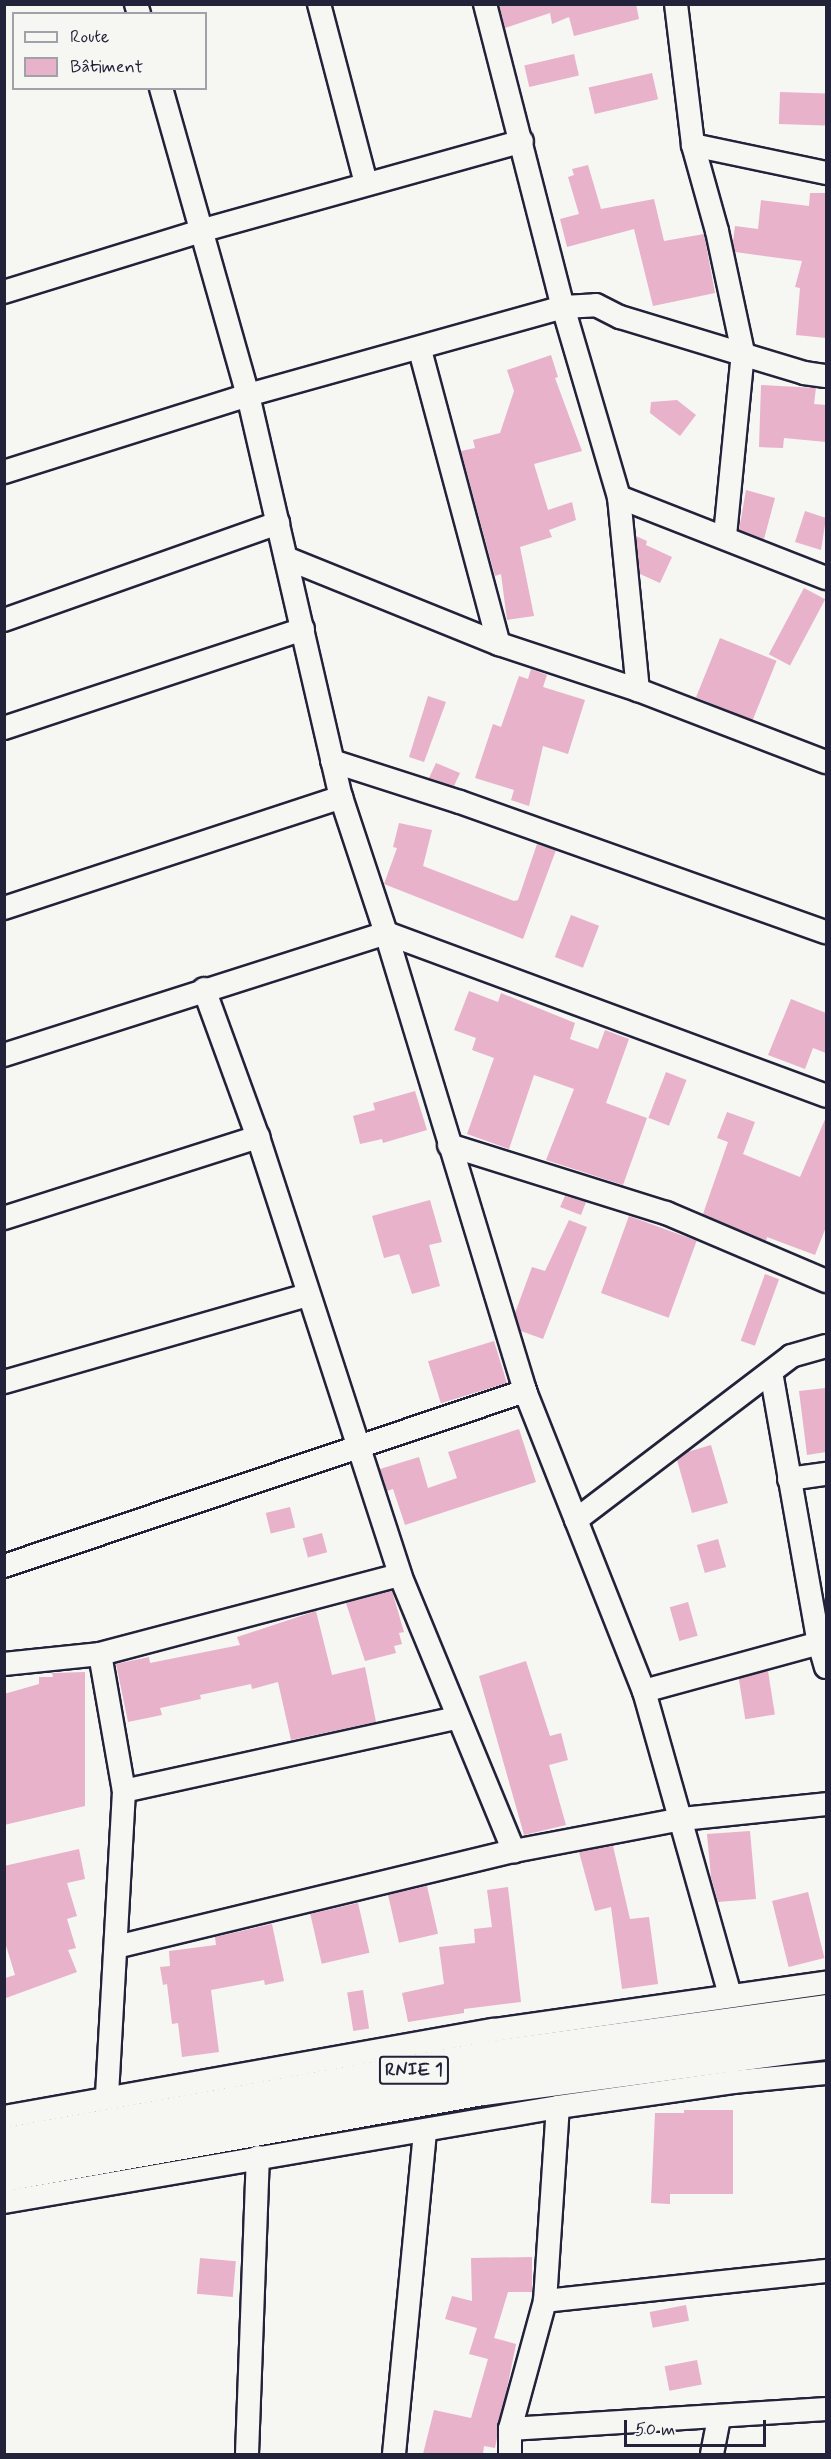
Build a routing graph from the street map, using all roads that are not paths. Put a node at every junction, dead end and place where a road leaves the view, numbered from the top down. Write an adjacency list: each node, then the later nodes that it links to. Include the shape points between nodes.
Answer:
1 (319, 4): 8 (street)
2 (485, 4): 5 (street)
3 (676, 4): 6 (street)
4 (162, 90): 9 (street)
5 (522, 141): 8 (street); 11 (street)
6 (693, 145): 7 (street); 13 (street, via 717,231)
7 (826, 173)
8 (366, 183): 9 (street)
9 (204, 230): 10 (street); 15 (street)
10 (4, 292)
11 (562, 307): 12 (street); 13 (street, via 596,305 620,317); 17 (street)
12 (420, 350): 15 (street); 24 (street)
13 (743, 352): 14 (street, via 804,373); 19 (street)
14 (826, 376)
15 (248, 395): 16 (street); 18 (street)
16 (4, 472)
17 (619, 496): 19 (street); 25 (street)
18 (278, 522): 20 (street); 22 (street)
19 (724, 536): 21 (street)
20 (286, 558): 23 (street); 24 (street)
21 (826, 578)
22 (4, 620)
23 (303, 629): 26 (street); 27 (street)
24 (499, 644): 25 (street)
25 (638, 690): 28 (street)
26 (4, 728)
27 (332, 762): 29 (street); 31 (street, via 460,802)
28 (826, 762)
29 (341, 798): 30 (street); 32 (street)
30 (4, 908)
31 (826, 932)
32 (386, 933): 33 (street); 35 (street); 37 (street)
33 (204, 989): 34 (street); 36 (street)
34 (4, 1055)
35 (826, 1096)
36 (258, 1137): 38 (street); 40 (street)
37 (449, 1145): 39 (street, via 666,1212); 44 (street)
38 (4, 1218)
39 (826, 1281)
40 (307, 1295): 43 (street); 45 (street)
41 (826, 1346): 42 (street, via 791,1356)
42 (771, 1372): 47 (street); 48 (street)
43 (4, 1382)
44 (525, 1391): 45 (street); 48 (street)
45 (361, 1447): 49 (street); 50 (street)
46 (826, 1474): 47 (street)
47 (789, 1479): 51 (street)
48 (576, 1520): 55 (street)
49 (4, 1566)
50 (400, 1575): 52 (street); 56 (street)
51 (819, 1643): 54 (street); 55 (street)
52 (100, 1654): 53 (street); 57 (street)
53 (4, 1664)
54 (826, 1667)
55 (644, 1691): 59 (street)
56 (456, 1718): 57 (street); 60 (street)
57 (124, 1791): 61 (street)
58 (826, 1804): 59 (street)
59 (682, 1819): 60 (street); 63 (street)
60 (514, 1851): 61 (street)
61 (116, 1947): 67 (street)
62 (826, 1983): 63 (street)
63 (730, 1995): 67 (street, via 494,2030)
64 (826, 2011): 71 (highway, RNIE 1, via 491,2057)
65 (826, 2042): 73 (highway, RNIE 1, via 473,2090)
66 (826, 2073): 68 (street)
67 (107, 2097): 69 (street)
68 (558, 2107): 70 (street); 76 (street)
69 (4, 2117)
70 (425, 2130): 72 (street); 81 (street)
71 (4, 2144)
72 (258, 2157): 74 (street); 80 (street)
73 (4, 2174)
74 (4, 2202)
75 (826, 2271): 76 (street)
76 (545, 2301): 79 (street)
77 (826, 2409): 78 (street)
78 (719, 2417): 79 (street); 83 (street)
79 (510, 2429): 82 (street)
80 (247, 2454)
81 (394, 2454)
82 (510, 2454)
83 (712, 2454)

